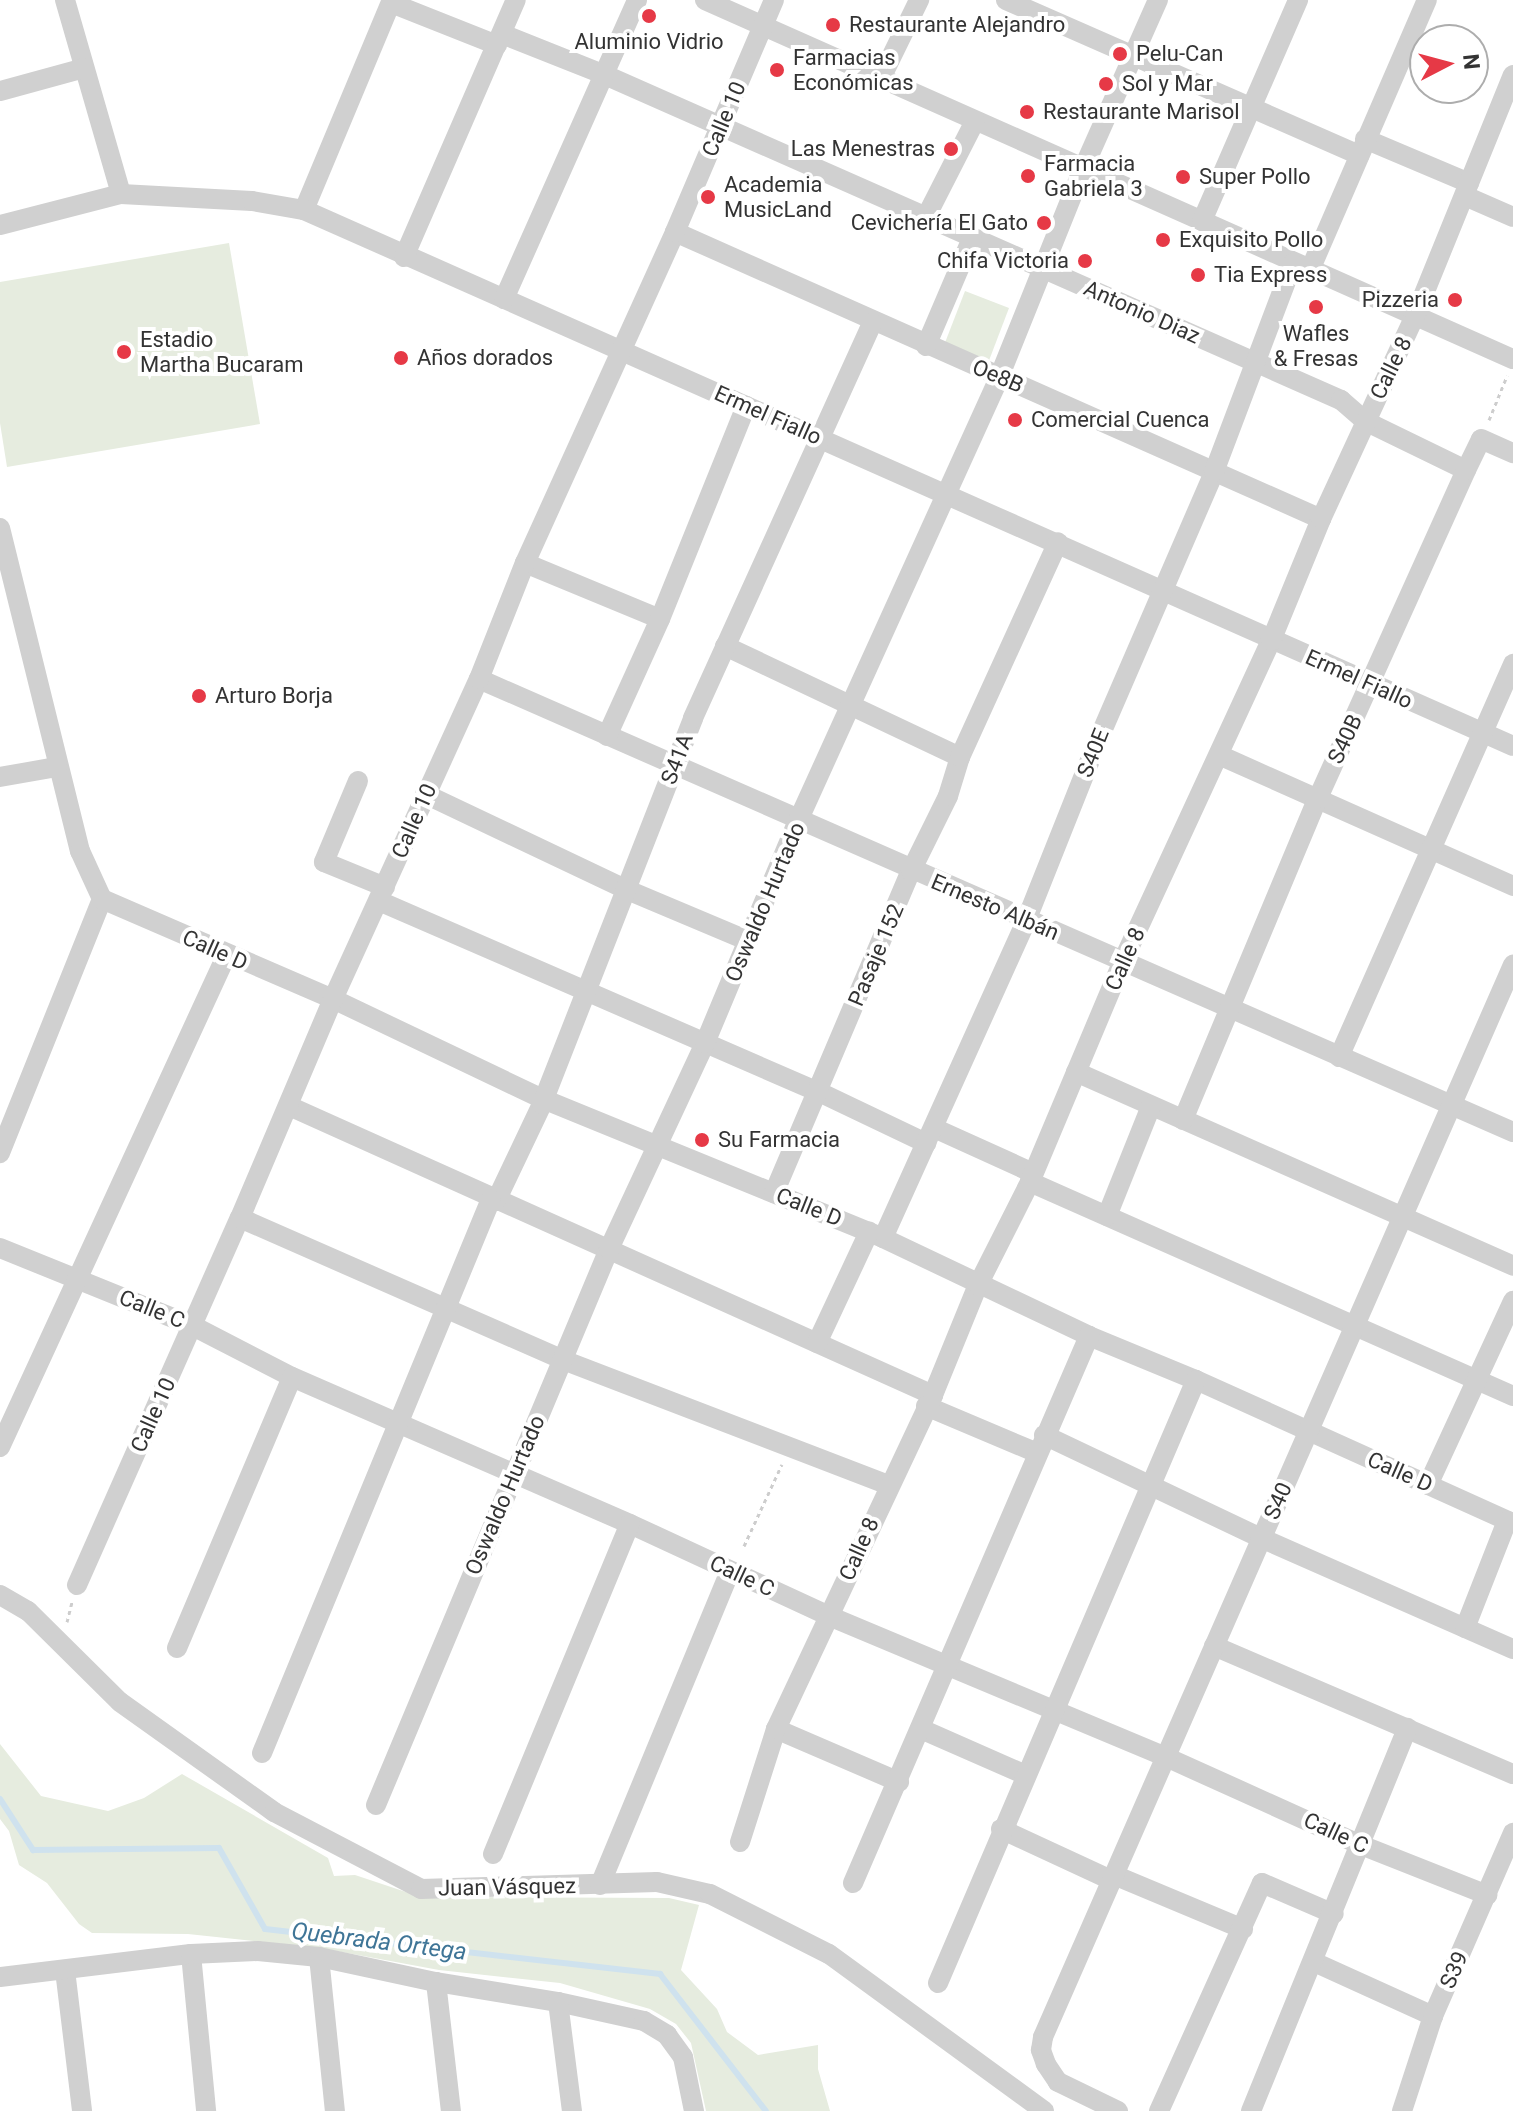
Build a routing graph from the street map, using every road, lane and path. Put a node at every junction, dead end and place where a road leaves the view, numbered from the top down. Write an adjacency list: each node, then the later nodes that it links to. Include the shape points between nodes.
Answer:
1 (65, 0): 15 (street)
2 (516, 0): 13 (street)
3 (637, 0): 16 (street)
4 (705, 0): 12 (street)
5 (774, 0): 12 (street, Calle 10)
6 (919, 0): 17 (street)
7 (1006, 0): 14 (street)
8 (1158, 0): 14 (street, Oswaldo Hurtado)
9 (1298, 0): 20 (street)
10 (1427, 0): 23 (street, S40E)
11 (391, 1): 13 (street, Antonio Diaz); 27 (street)
12 (763, 25): 17 (street); 22 (street, Calle 10)
13 (500, 39): 16 (street, Antonio Diaz); 34 (street)
14 (1133, 53): 20 (street); 24 (street, Oswaldo Hurtado)
15 (84, 68): 19 (street); 26 (street)
16 (605, 75): 22 (street, Antonio Diaz); 37 (street)
17 (882, 76): 21 (street)
18 (1512, 82): 25 (street, Calle 8)
19 (0, 91)
20 (1249, 107): 23 (street); 30 (street)
21 (975, 121): 24 (street); 29 (street)
22 (721, 126): 29 (street, Antonio Diaz); 32 (street, Calle 10)
23 (1362, 147): 25 (street); 35 (street, S40E)
24 (1083, 169): 30 (street); 36 (street, Oswaldo Hurtado)
25 (1467, 190): 28 (street); 38 (street, Calle 8)
26 (121, 194): 27 (street, Ermel Fiallo, via 252,201); 31 (street, Ermel Fiallo)
27 (304, 210): 34 (street, Ermel Fiallo)
28 (1513, 217)
29 (925, 219): 33 (street, Antonio Diaz)
30 (1202, 221): 35 (street)
31 (0, 225)
32 (675, 232): 39 (street, Oe8B); 41 (street, Calle 10)
33 (972, 238): 36 (street, Antonio Diaz); 40 (street)
34 (404, 257): 37 (street, Ermel Fiallo)
35 (1302, 267): 38 (street); 42 (street, S40E)
36 (1042, 268): 42 (street, Antonio Diaz); 44 (street, Oswaldo Hurtado)
37 (504, 299): 41 (street, Ermel Fiallo)
38 (1415, 316): 43 (street); 46 (street, Calle 8)
39 (872, 323): 40 (street, Oe8B); 47 (street, S41A)
40 (926, 346): 44 (street, Oe8B)
41 (621, 349): 45 (street, Ermel Fiallo); 56 (street, Calle 10)
42 (1255, 363): 46 (street, Antonio Diaz, via 1341,400); 51 (street, S40E)
43 (1510, 366): 48 (path)
44 (1000, 375): 51 (street, Oe8B); 52 (street, Oswaldo Hurtado)
45 (746, 406): 47 (street, Ermel Fiallo); 59 (street)
46 (1365, 421): 50 (street, Antonio Diaz); 53 (street, Calle 8)
47 (817, 437): 52 (street, Ermel Fiallo); 61 (street, S41A)
48 (1481, 439): 49 (street); 50 (street, S40B)
49 (1513, 453)
50 (1466, 470): 64 (street, S40B)
51 (1214, 472): 53 (street, Oe8B); 58 (street, S40E)
52 (946, 492): 55 (street, Ermel Fiallo); 65 (street, Oswaldo Hurtado)
53 (1321, 519): 60 (street, Calle 8)
54 (0, 528): 57 (street)
55 (1058, 542): 58 (street, Ermel Fiallo); 70 (street, Pasaje 152)
56 (525, 563): 59 (street); 63 (street, Calle 10)
57 (6, 580): 72 (street)
58 (1163, 590): 60 (street, Ermel Fiallo); 84 (street, S40E)
59 (660, 619): 67 (street)
60 (1271, 641): 64 (street, Ermel Fiallo); 69 (street, Calle 8)
61 (725, 646): 65 (street); 71 (street, S41A)
62 (1513, 664): 66 (street)
63 (479, 679): 67 (street, Ernesto Albán); 75 (street, Calle 10)
64 (1370, 684): 66 (street, Ermel Fiallo); 76 (street, S40B)
65 (850, 706): 70 (street); 77 (street, Oswaldo Hurtado)
66 (1484, 733): 68 (street, Ermel Fiallo); 78 (street)
67 (607, 736): 71 (street, Ernesto Albán)
68 (1513, 746)
69 (1219, 755): 76 (street); 87 (street, Calle 8)
70 (960, 757): 79 (street, Pasaje 152, via 948,796)
71 (676, 765): 77 (street, Ernesto Albán); 81 (street, S41A)
72 (57, 767): 73 (street); 83 (street, via 80,851)
73 (0, 777)
74 (358, 781): 82 (street, via 324,862)
75 (425, 794): 81 (street); 82 (street, Calle 10)
76 (1318, 798): 78 (street); 91 (street, S40B)
77 (798, 821): 79 (street, Ernesto Albán); 85 (street, Oswaldo Hurtado)
78 (1431, 851): 80 (street); 93 (street)
79 (911, 871): 84 (street, Ernesto Albán); 95 (street, Pasaje 152)
80 (1513, 886)
81 (625, 889): 85 (street); 89 (street, S41A)
82 (382, 894): 89 (street); 90 (street, Calle 10)
83 (102, 899): 86 (street, Calle D); 104 (street)
84 (1026, 921): 87 (street, Ernesto Albán); 102 (street, S40E)
85 (749, 941): 92 (street, Oswaldo Hurtado)
86 (226, 956): 90 (street, Calle D); 115 (street)
87 (1122, 963): 91 (street, Ernesto Albán); 94 (street, Calle 8)
88 (1513, 965): 97 (street, S40)
89 (586, 992): 92 (street); 96 (street, S41A)
90 (333, 999): 96 (street, Calle D); 98 (street, Calle 10)
91 (1227, 1007): 93 (street, Ernesto Albán); 100 (street, S40B)
92 (705, 1043): 95 (street); 103 (street, Oswaldo Hurtado)
93 (1339, 1057): 97 (street, Ernesto Albán)
94 (1076, 1072): 99 (street); 105 (street, Calle 8)
95 (819, 1092): 102 (street); 106 (street, Pasaje 152)
96 (543, 1099): 103 (street, Calle D); 107 (street, S41A)
97 (1451, 1105): 101 (street, Ernesto Albán); 109 (street, S40)
98 (289, 1106): 107 (street); 110 (street, Calle 10)
99 (1151, 1106): 100 (street); 108 (street)
100 (1183, 1120): 109 (street)
101 (1513, 1132)
102 (930, 1136): 105 (street); 111 (street, S40E)
103 (657, 1146): 106 (street, Calle D); 113 (street, Oswaldo Hurtado)
104 (0, 1153)
105 (1032, 1177): 108 (street); 116 (street, Calle 8)
106 (774, 1193): 111 (street, Calle D)
107 (493, 1200): 113 (street); 118 (street, S41A)
108 (1107, 1216): 120 (street)
109 (1402, 1216): 114 (street); 120 (street, S40)
110 (240, 1218): 118 (street); 119 (street, Calle 10)
111 (876, 1235): 116 (street, Calle D); 122 (street, S40E)
112 (0, 1248): 115 (street, Calle C)
113 (609, 1249): 122 (street); 123 (street, Oswaldo Hurtado)
114 (1513, 1266)
115 (76, 1278): 119 (street, Calle C); 132 (street)
116 (978, 1285): 121 (street, Calle D); 128 (street, Calle 8)
117 (1513, 1301): 126 (street)
118 (445, 1308): 123 (street); 129 (street, S41A)
119 (193, 1326): 124 (street, Calle C); 143 (street, Calle 10)
120 (1354, 1326): 126 (street); 130 (street, S40)
121 (1089, 1336): 125 (street, Calle D); 131 (street)
122 (817, 1343): 128 (street)
123 (563, 1360): 133 (street); 134 (street, Oswaldo Hurtado)
124 (292, 1377): 129 (street, Calle C); 149 (street)
125 (1196, 1380): 130 (street, Calle D); 136 (street)
126 (1476, 1380): 127 (street); 137 (street)
127 (1513, 1396)
128 (929, 1400): 131 (street); 135 (street, Calle 8)
129 (398, 1423): 134 (street, Calle C); 156 (street, S41A)
130 (1308, 1431): 137 (street, Calle D); 140 (street, S40)
131 (1041, 1444): 136 (street); 151 (street)
132 (0, 1447)
133 (788, 1449): 135 (street); 141 (path)
134 (513, 1473): 139 (street, Calle C); 161 (street, Oswaldo Hurtado)
135 (888, 1485): 145 (street, Calle 8)
136 (1152, 1485): 140 (street); 152 (street)
137 (1428, 1485): 138 (street, Calle D)
138 (1510, 1522): 146 (street)
139 (630, 1524): 142 (street, Calle C); 166 (street)
140 (1261, 1538): 146 (street); 148 (street, S40)
141 (744, 1546)
142 (730, 1571): 145 (street, Calle C); 169 (street)
143 (77, 1585): 147 (path)
144 (0, 1595): 147 (street, Juan Vásquez, via 28,1611)
145 (829, 1616): 151 (street, Calle C); 154 (street, Calle 8)
146 (1465, 1628): 150 (street)
147 (62, 1645): 169 (street, Juan Vásquez, via 120,1702 274,1812 421,1889)
148 (1214, 1646): 153 (street); 157 (street, S40)
149 (177, 1648)
150 (1513, 1649)
151 (949, 1665): 152 (street, Calle C); 155 (street)
152 (1054, 1712): 157 (street, Calle C); 159 (street)
153 (1407, 1728): 158 (street); 165 (street)
154 (776, 1729): 160 (street); 164 (street, Calle 8)
155 (921, 1729): 159 (street); 160 (street)
156 (262, 1753)
157 (1166, 1757): 165 (street, Calle C); 167 (street, S40)
158 (1513, 1774)
159 (1026, 1775): 162 (street)
160 (899, 1782): 168 (street)
161 (376, 1805)
162 (1001, 1829): 167 (street); 179 (street)
163 (1513, 1833): 170 (street, S39)
164 (740, 1842)
165 (1361, 1845): 170 (street, Calle C); 171 (street)
166 (493, 1854)
167 (1113, 1877): 172 (street); 189 (street, S40, via 1041,2050 1058,2082)
168 (853, 1883)
169 (600, 1885): 188 (street, Juan Vásquez, via 657,1882 710,1894 788,1931 829,1954)
170 (1487, 1895): 181 (street, S39)
171 (1334, 1914): 172 (street, via 1262,1883); 175 (street)
172 (1243, 1929): 190 (street)
173 (191, 1954): 174 (street, via 258,1951); 176 (street); 183 (street)
174 (319, 1957): 178 (street); 184 (street)
175 (1314, 1962): 181 (street); 191 (street)
176 (65, 1970): 177 (street); 182 (street)
177 (0, 1977)
178 (436, 1982): 180 (street); 185 (street)
179 (938, 1983)
180 (558, 2002): 186 (street); 187 (street, via 644,2021 667,2035 683,2057)
181 (1433, 2016): 192 (street, S39)
182 (82, 2111)
183 (206, 2111)
184 (335, 2111)
185 (451, 2111)
186 (572, 2111)
187 (694, 2111)
188 (1044, 2111)
189 (1118, 2111)
190 (1159, 2111)
191 (1251, 2111)
192 (1402, 2111)

